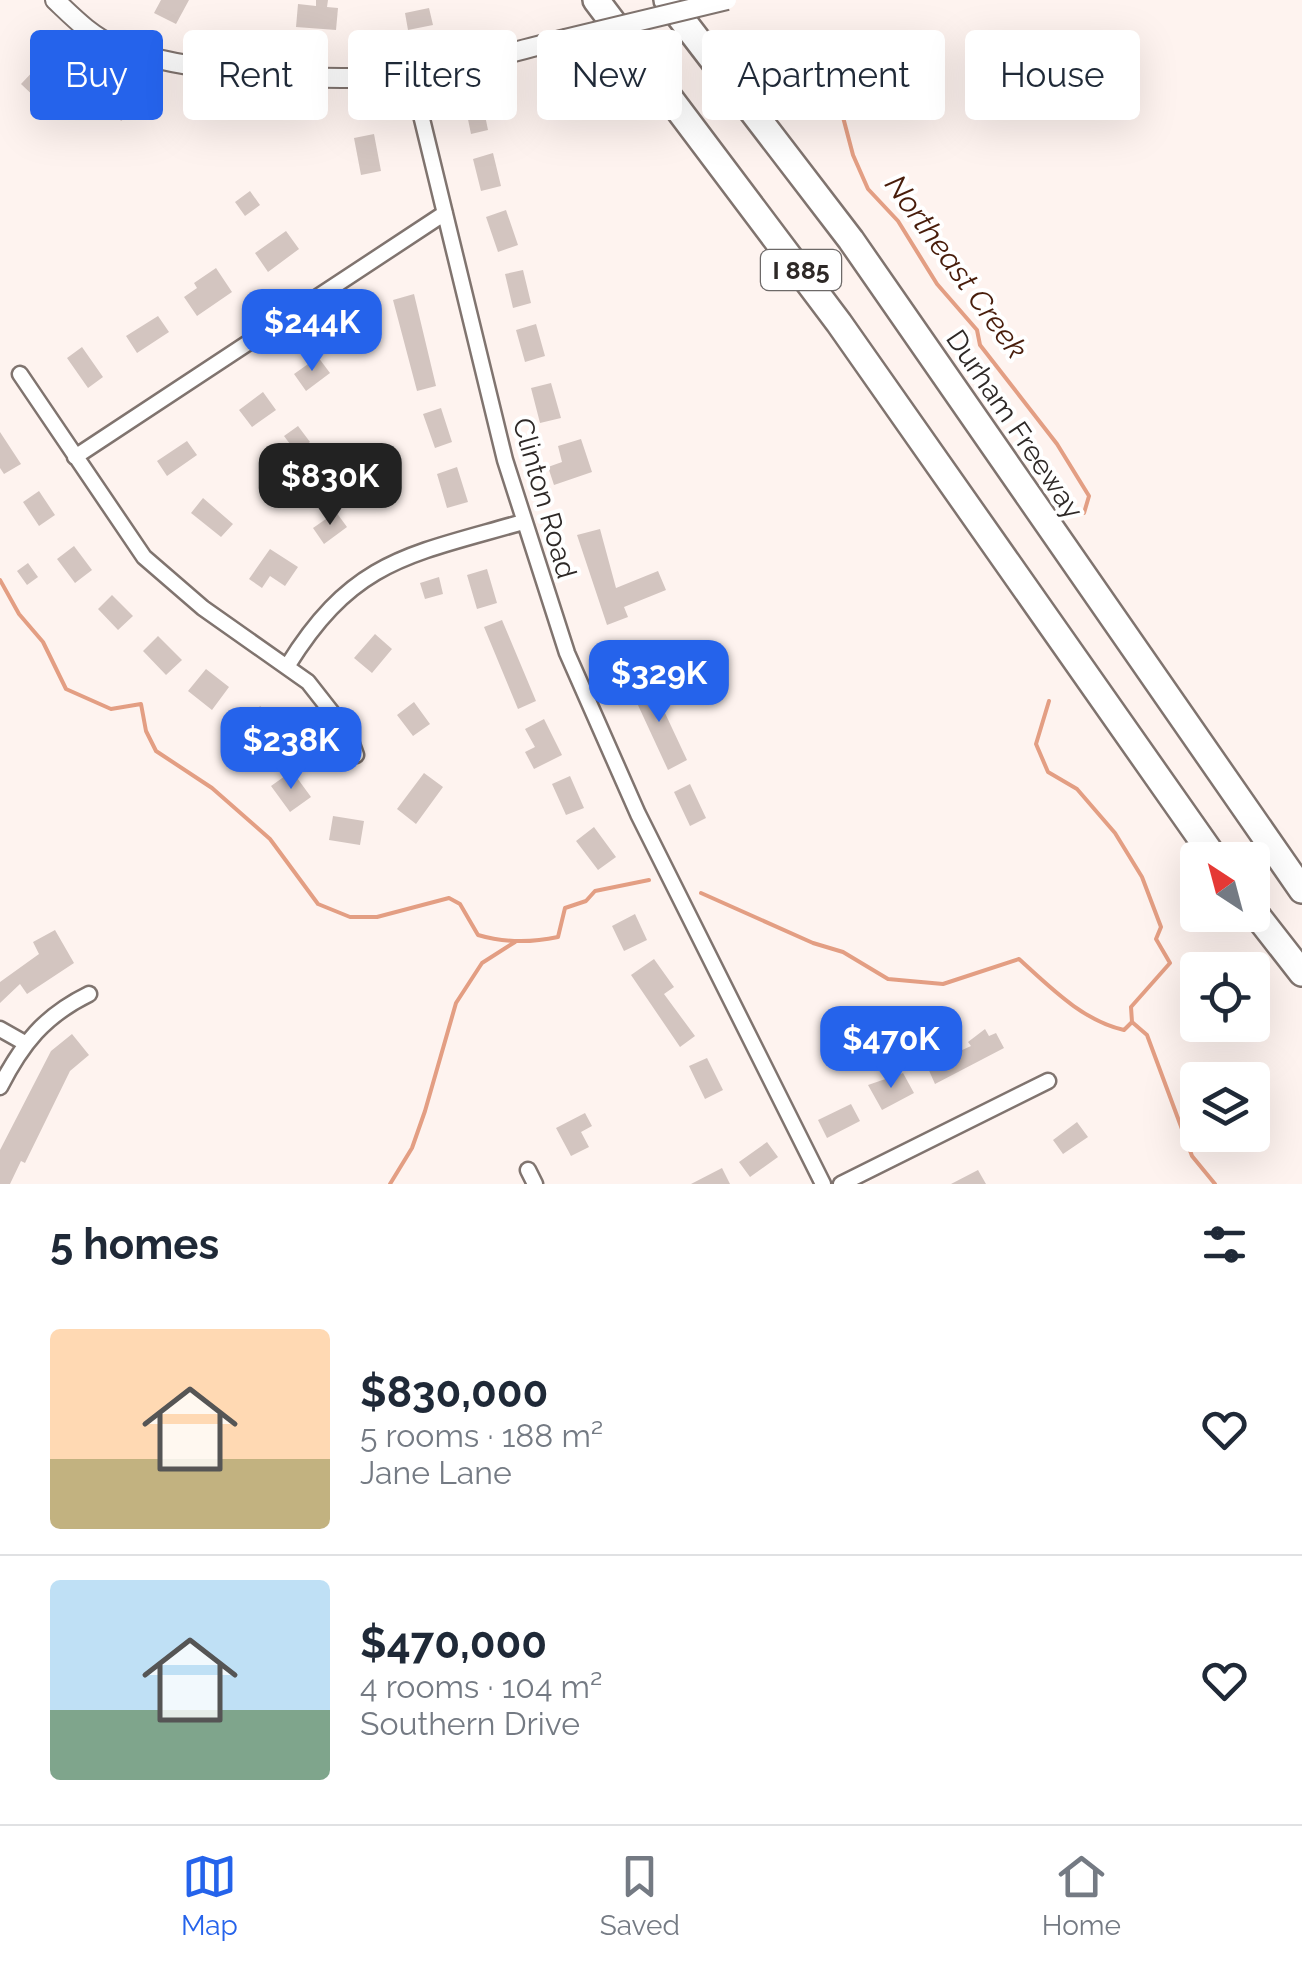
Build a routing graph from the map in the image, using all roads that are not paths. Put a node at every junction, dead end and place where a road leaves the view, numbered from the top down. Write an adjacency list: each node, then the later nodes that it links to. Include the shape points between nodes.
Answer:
1 (55, 0): 6 (street, via 98,38 156,58)
2 (596, 0): 14 (highway, I 885, via 840,322)
3 (667, 0): 15 (highway, Durham Freeway / I 885, via 868,264)
4 (727, 0): 5 (street, bridge)
5 (517, 50)
6 (348, 75)
7 (422, 120): 8 (street, Clinton Road)
8 (444, 213): 10 (street); 11 (street, Clinton Road)
9 (20, 374): 10 (street)
10 (76, 457): 12 (street, via 144,557 203,608)
11 (523, 522): 12 (street, via 370,573 335,601); 23 (street, Clinton Road, via 594,719)
12 (288, 666): 13 (street, via 321,696)
13 (356, 755)
14 (1203, 842)
15 (1302, 890)
16 (1270, 932): 17 (highway)
17 (1302, 974)
18 (89, 994): 20 (street, via 46,1019)
19 (0, 1030): 20 (street)
20 (23, 1042): 22 (street)
21 (1048, 1080): 24 (street)
22 (0, 1087)
23 (823, 1184)
24 (841, 1184)

